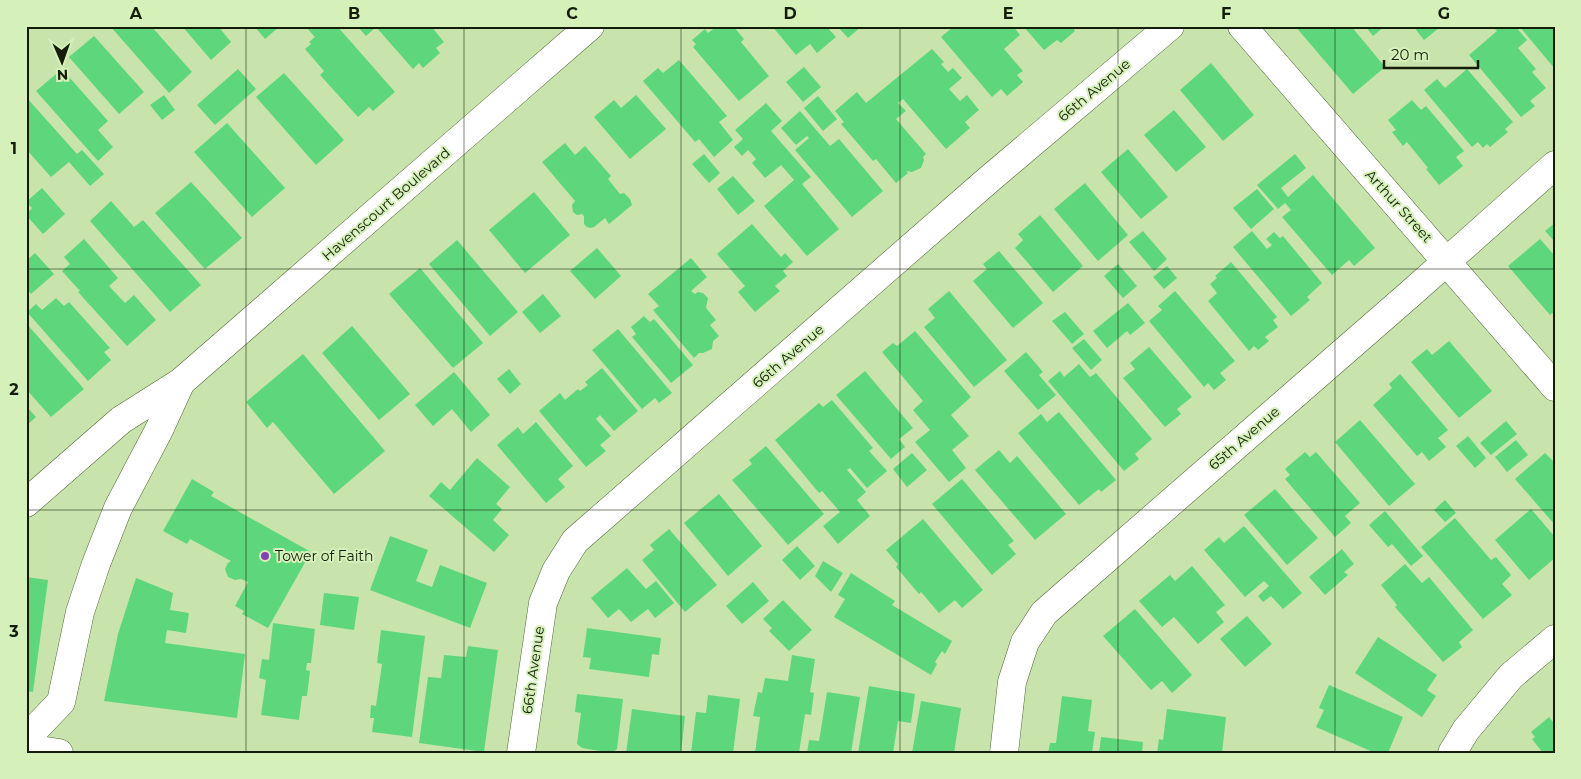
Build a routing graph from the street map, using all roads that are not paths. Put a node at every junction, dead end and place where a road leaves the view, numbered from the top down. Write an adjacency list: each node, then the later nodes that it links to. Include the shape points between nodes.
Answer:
1 (590, 26): 6 (street, Havenscourt Boulevard)
2 (1170, 26): 13 (street, 66th Avenue, via 987,181 575,541 556,571 542,603)
3 (1242, 26): 5 (street, Arthur Street)
4 (1555, 165): 5 (street, 65th Avenue)
5 (1446, 260): 7 (street, Arthur Street); 14 (street, 65th Avenue, via 1044,613 1026,642 1012,682)
6 (181, 382): 8 (street, Havenscourt Boulevard, via 121,420); 10 (street, Havenscourt Boulevard, via 160,430 118,508 96,564 80,612 61,702 36,728)
7 (1555, 387)
8 (26, 503)
9 (1555, 639): 15 (street, via 1511,676 1466,730)
10 (26, 731)
11 (26, 748): 12 (street)
12 (59, 753)
13 (521, 753)
14 (1004, 753)
15 (1452, 753)

